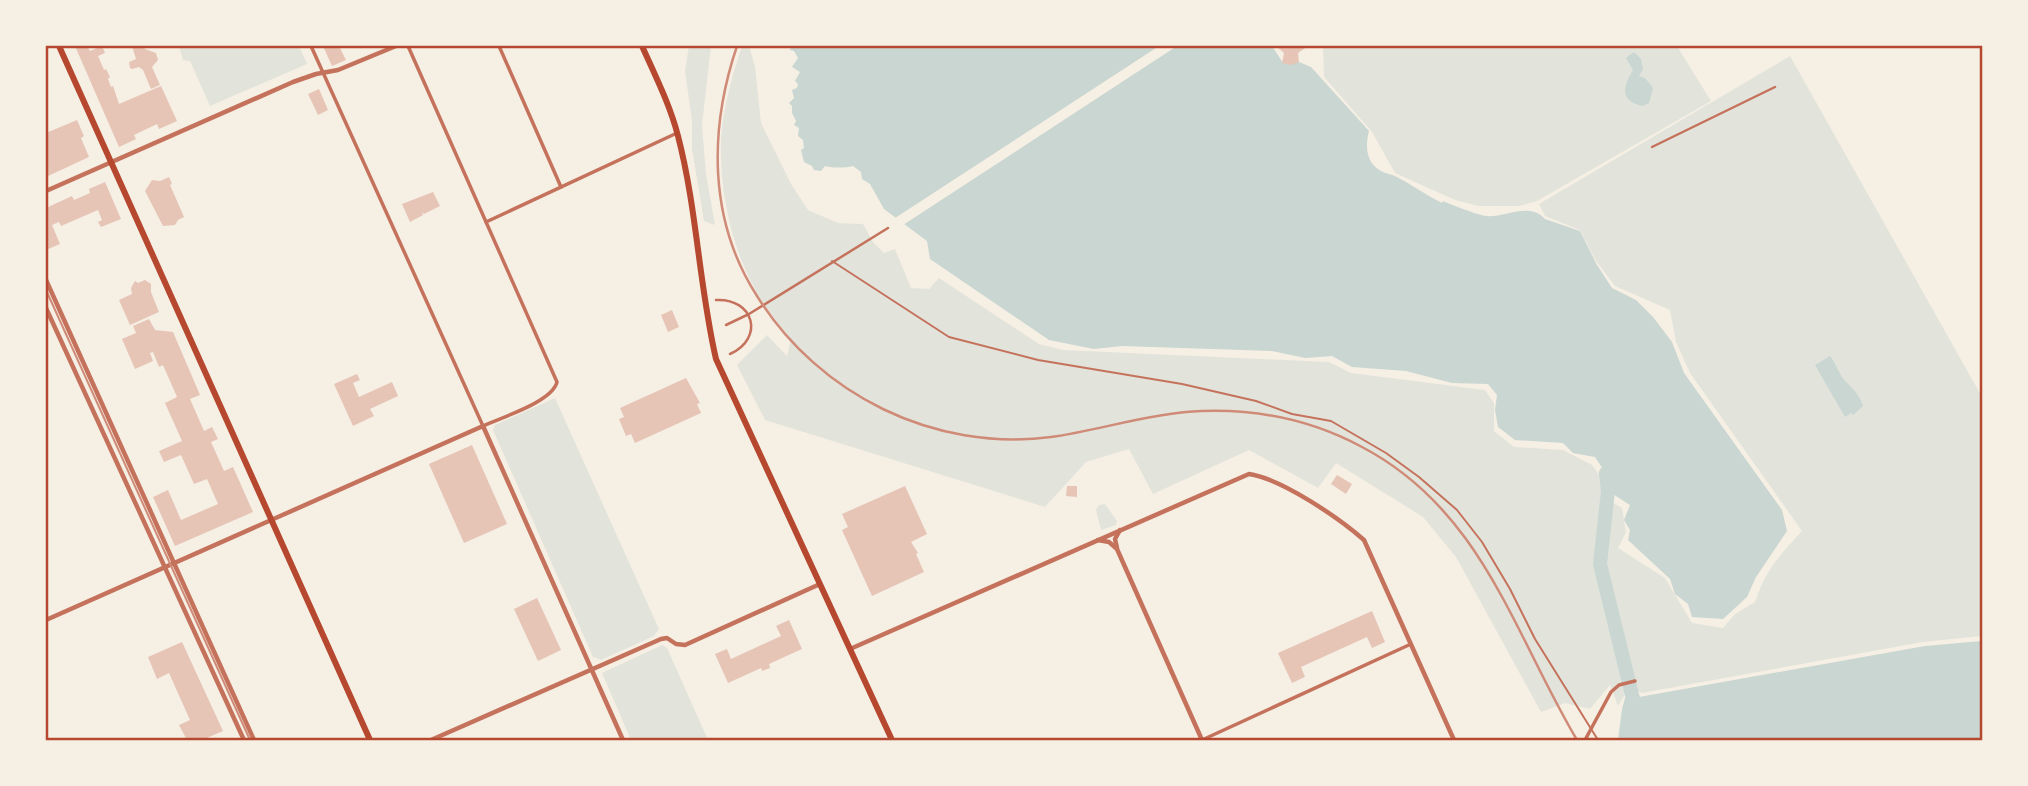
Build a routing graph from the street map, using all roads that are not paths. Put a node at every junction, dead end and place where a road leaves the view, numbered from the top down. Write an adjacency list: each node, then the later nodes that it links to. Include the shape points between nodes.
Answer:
1 (59, 46): 11 (main road)
2 (311, 46): 7 (street)
3 (396, 46): 7 (street)
4 (408, 46): 14 (street)
5 (499, 46): 12 (street)
6 (642, 46): 9 (main road)
7 (324, 74): 11 (street, via 293,82); 23 (street)
8 (1775, 87): 10 (street)
9 (677, 133): 12 (street); 30 (main road, via 716,359)
10 (1652, 147)
11 (110, 162): 13 (street); 24 (main road)
12 (561, 187): 14 (street)
13 (46, 191)
14 (486, 222): 23 (street, via 555,373 556,387 540,401)
15 (888, 228): 16 (street)
16 (832, 261): 20 (street); 36 (lane, via 949,337 1038,360 1256,401 1331,421 1386,453 1457,510 1482,542)
17 (46, 280): 28 (street)
18 (716, 300): 20 (street, via 738,303)
19 (46, 308): 29 (street)
20 (749, 314): 21 (street); 22 (street, via 747,341)
21 (726, 325)
22 (730, 354)
23 (483, 426): 24 (street); 34 (street)
24 (271, 519): 28 (street); 39 (main road)
25 (1121, 529): 26 (street); 27 (street, via 1115,539); 32 (street, via 1242,475 1256,475 1288,489 1364,540)
26 (1097, 540): 27 (street); 33 (street)
27 (1117, 549): 43 (street)
28 (173, 562): 29 (street); 38 (street)
29 (163, 566): 31 (street); 37 (street)
30 (821, 584): 33 (main road); 34 (street, via 685,645 661,639)
31 (46, 620)
32 (1411, 644): 43 (street); 44 (street)
33 (850, 649): 42 (main road)
34 (592, 670): 40 (street); 41 (street)
35 (1635, 681): 36 (street, via 1611,692)
36 (1592, 729): 45 (street); 46 (lane)
37 (244, 740)
38 (254, 740)
39 (370, 740)
40 (431, 740)
41 (623, 740)
42 (892, 740)
43 (1202, 740)
44 (1454, 740)
45 (1585, 740)
46 (1598, 740)

